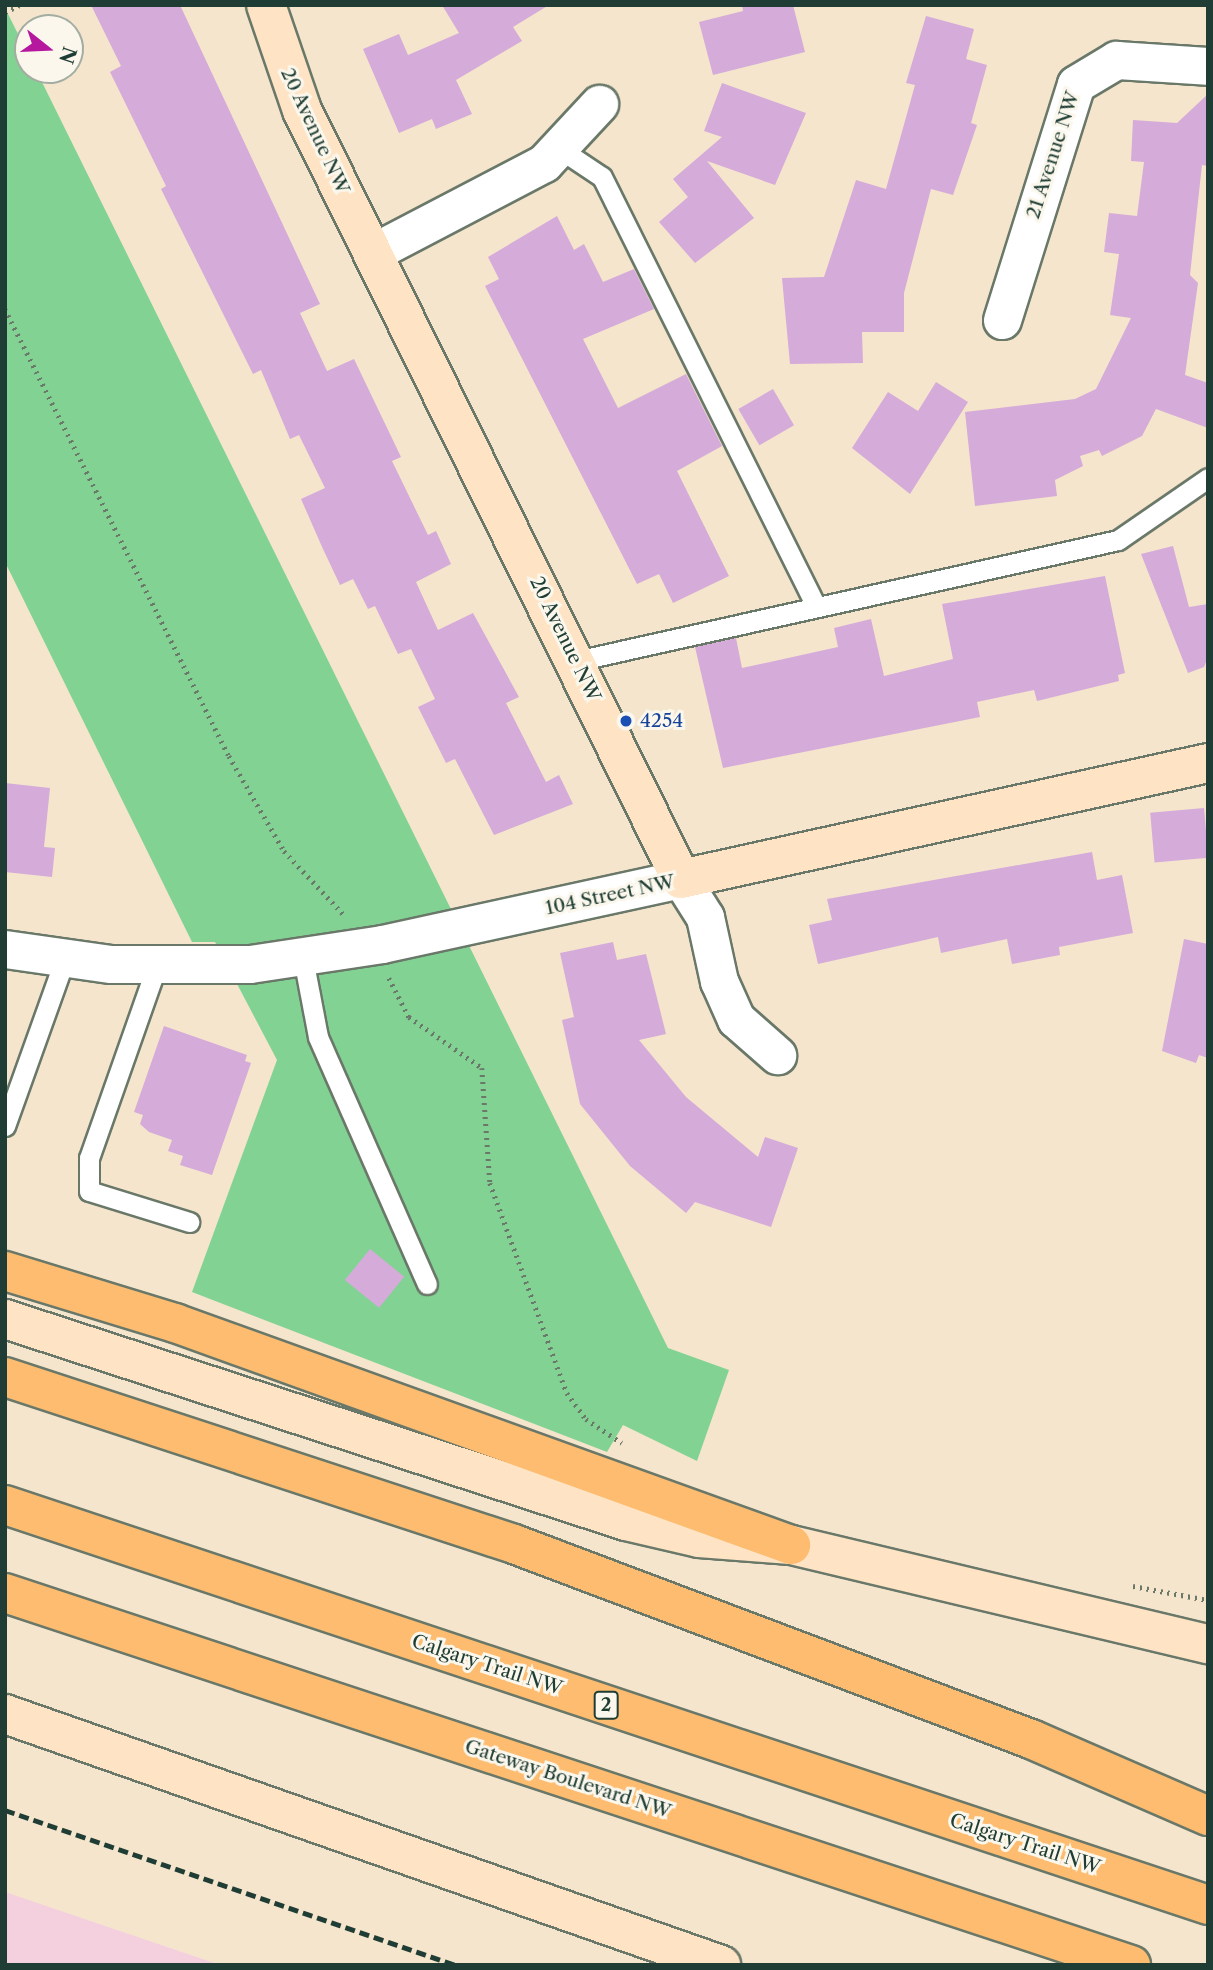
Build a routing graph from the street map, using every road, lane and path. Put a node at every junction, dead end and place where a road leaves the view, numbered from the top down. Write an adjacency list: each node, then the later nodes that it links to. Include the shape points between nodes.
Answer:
1 (20, 5): 3 (path)
2 (266, 5): 7 (street, 20 Avenue NW, via 302,110)
3 (5, 12)
4 (1208, 66): 9 (street, 21 Avenue NW, via 1116,60 1076,84)
5 (599, 104): 6 (street)
6 (560, 149): 7 (street, via 544,163); 11 (lane, via 602,177)
7 (372, 253): 12 (street, 20 Avenue NW)
8 (5, 309): 15 (path, via 183,667 284,851 312,888)
9 (1002, 320)
10 (1208, 478): 11 (lane, via 1118,540)
11 (815, 604): 12 (lane)
12 (576, 661): 14 (street, 20 Avenue NW)
13 (1208, 763): 14 (street, 104 Street NW)
14 (681, 879): 15 (street, 104 Street NW); 20 (street, 20 Avenue NW, via 705,917 719,981 736,1018)
15 (382, 944): 17 (street, 104 Street NW); 27 (path, via 397,1004 482,1068 490,1183 572,1407)
16 (5, 949): 18 (street, 104 Street NW)
17 (303, 958): 19 (street, 104 Street NW); 24 (lane, via 318,1037)
18 (64, 961): 19 (street, 104 Street NW); 21 (lane)
19 (157, 965): 22 (lane, via 89,1158 89,1191)
20 (777, 1055)
21 (5, 1126)
22 (189, 1222)
23 (5, 1271): 29 (highway, via 175,1323)
24 (427, 1284)
25 (5, 1319): 29 (street, via 626,1521 699,1538)
26 (5, 1377): 35 (highway, via 514,1544 1031,1740)
27 (628, 1447)
28 (5, 1505): 36 (highway, Calgary Trail NW / 2)
29 (791, 1545): 33 (street)
30 (1125, 1584): 32 (path)
31 (5, 1593): 38 (highway, Gateway Boulevard NW)
32 (1208, 1600)
33 (1208, 1644)
34 (5, 1714): 37 (street)
35 (1208, 1816)
36 (1208, 1905)
37 (721, 1965)
38 (1131, 1965)

